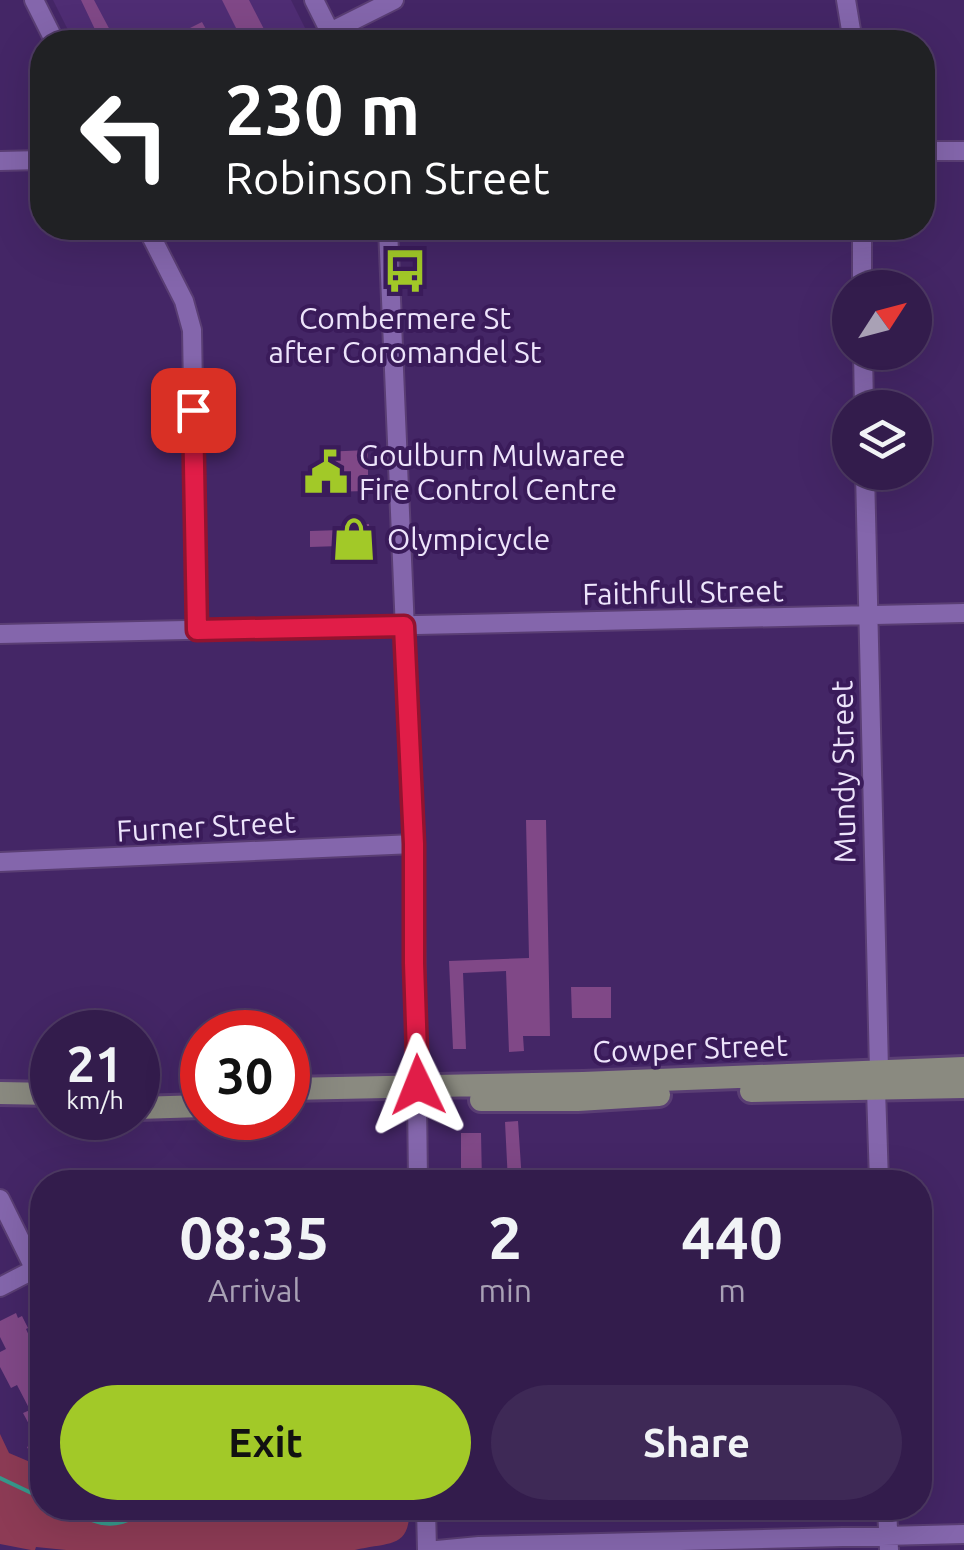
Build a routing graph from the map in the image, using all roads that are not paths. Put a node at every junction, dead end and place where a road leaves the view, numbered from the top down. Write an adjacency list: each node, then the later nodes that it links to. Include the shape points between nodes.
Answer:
1 (34, 0): 5 (street)
2 (314, 0): 6 (street)
3 (394, 0): 7 (street)
4 (846, 0): 8 (street)
5 (49, 30)
6 (329, 30)
7 (344, 30)
8 (851, 30)
9 (964, 150): 10 (street)
10 (935, 151)
11 (30, 160): 12 (street)
12 (0, 161)
13 (154, 240): 21 (street, via 192,330)
14 (388, 240): 20 (street)
15 (862, 240): 16 (street)
16 (862, 270)
17 (865, 490): 19 (street, Mundy Street)
18 (964, 613): 19 (street, Faithfull Street)
19 (867, 615): 20 (street, Faithfull Street); 26 (street, Mundy Street)
20 (404, 626): 21 (street, Faithfull Street); 23 (street)
21 (197, 630): 22 (street, Faithfull Street)
22 (0, 634)
23 (414, 844): 24 (street, Furner Street); 29 (street)
24 (0, 862)
25 (964, 1068): 26 (main road, Cowper Street)
26 (877, 1080): 27 (main road, Cowper Street); 29 (main road, Cowper Street); 36 (street, Mundy Street)
27 (964, 1087)
28 (310, 1090): 29 (main road)
29 (418, 1092): 32 (main road); 35 (street)
30 (0, 1094): 31 (main road)
31 (30, 1094)
32 (310, 1102)
33 (0, 1108): 34 (main road)
34 (30, 1109)
35 (418, 1170)
36 (879, 1170)
37 (0, 1199): 38 (street)
38 (30, 1258)
39 (30, 1279): 40 (street)
40 (0, 1287)
41 (426, 1520): 44 (street)
42 (964, 1534): 43 (street)
43 (888, 1543): 45 (street)
44 (427, 1550)
45 (437, 1550)

